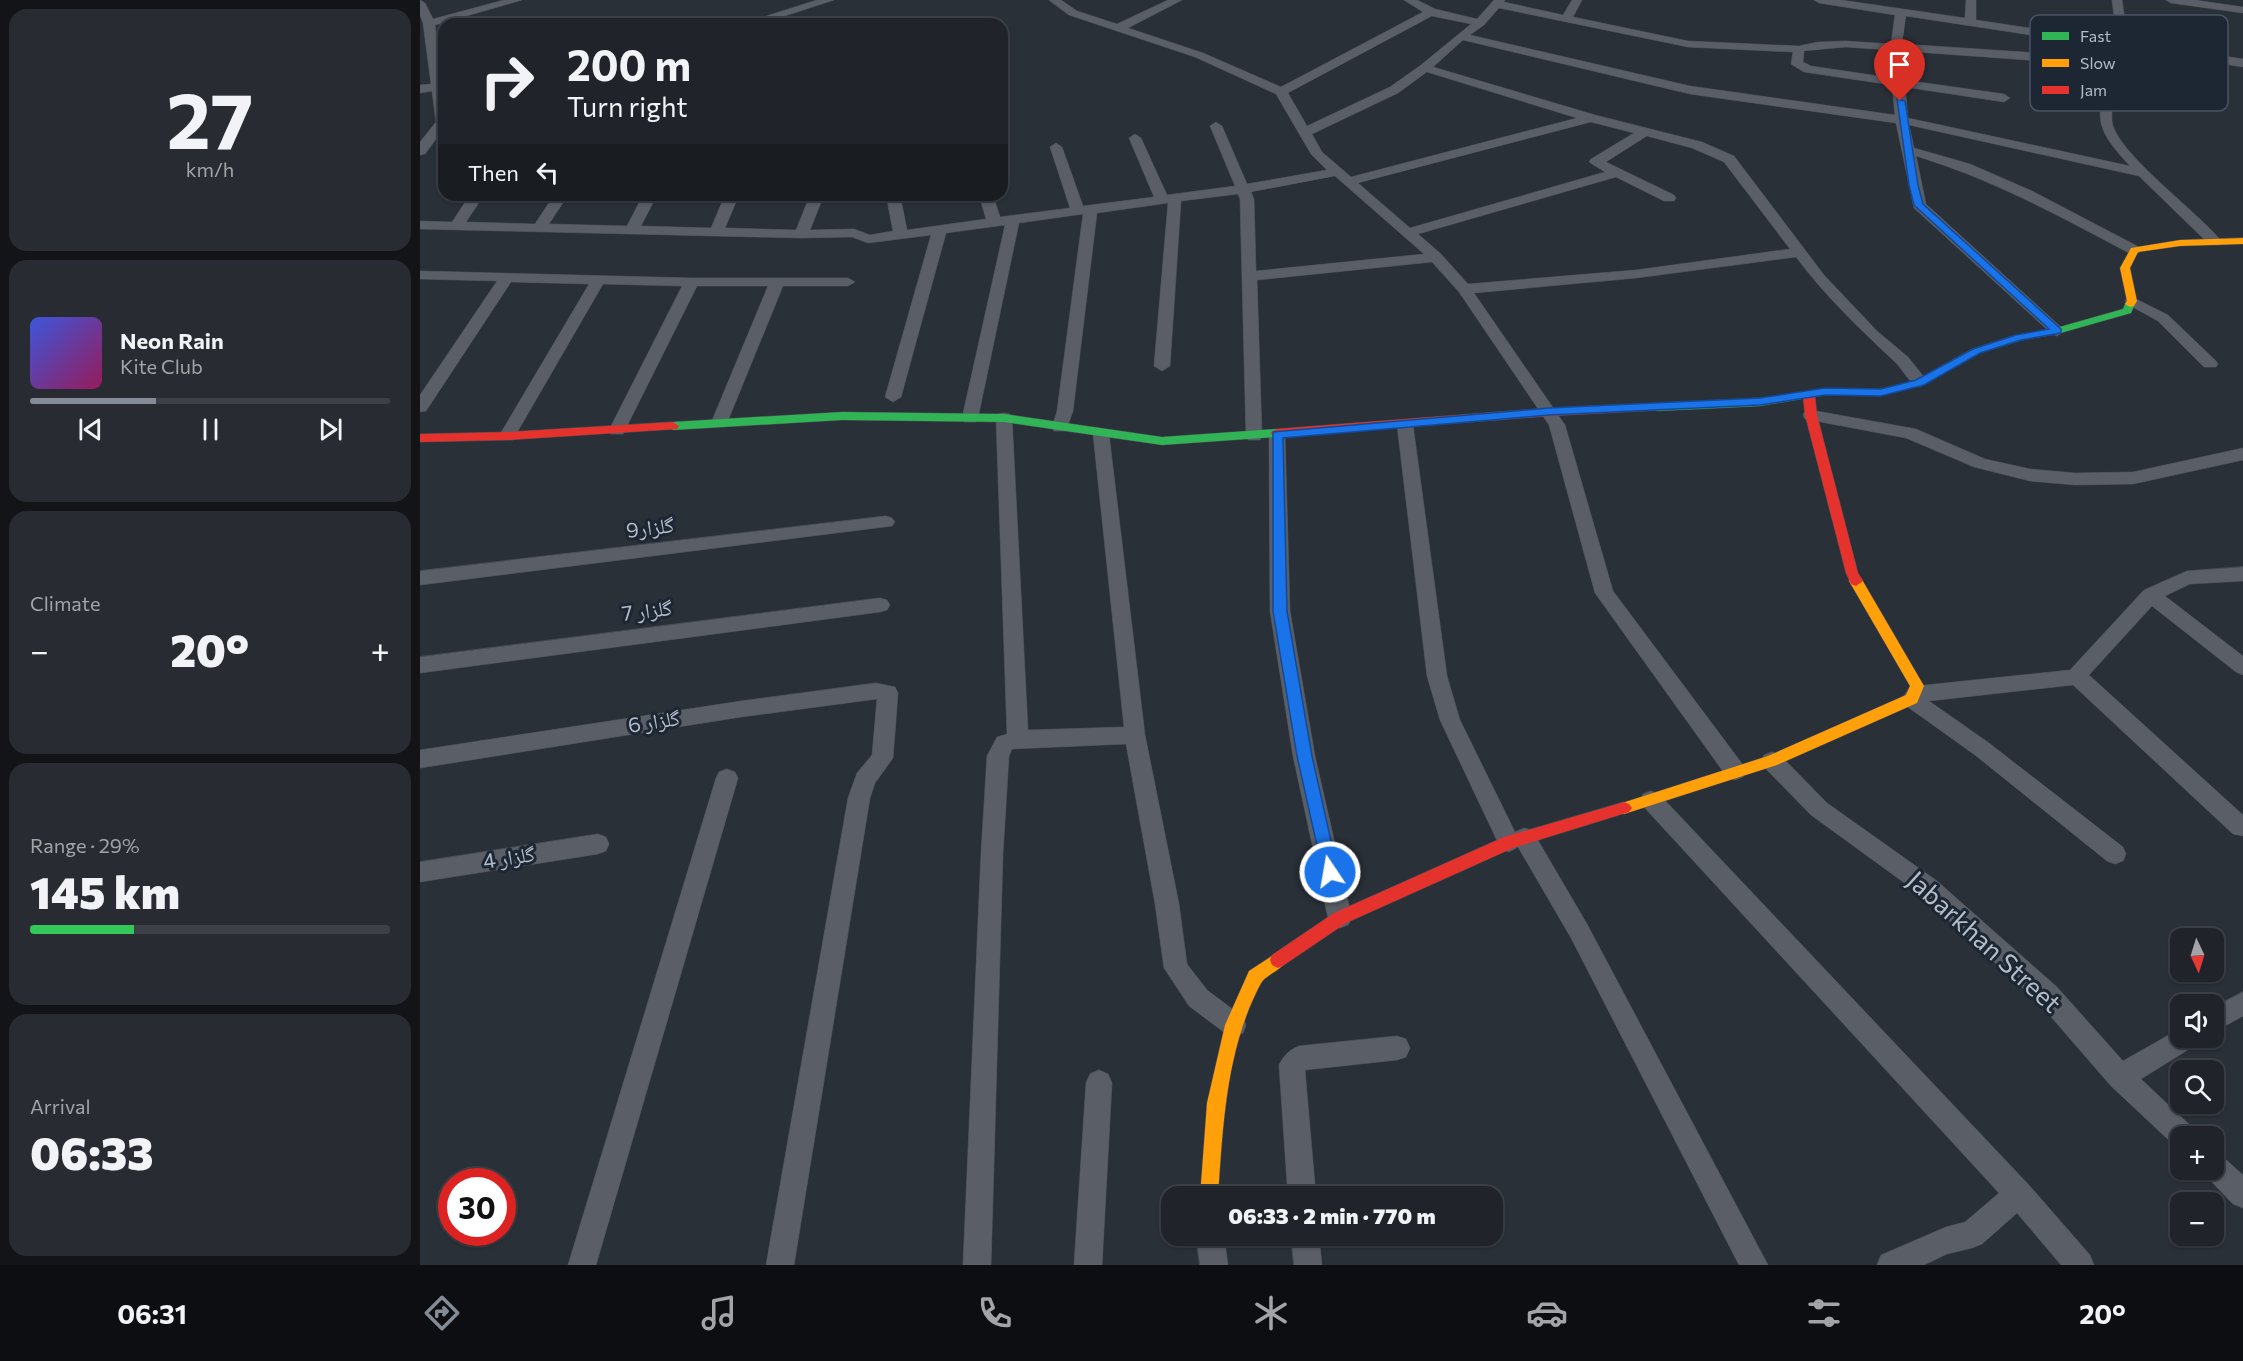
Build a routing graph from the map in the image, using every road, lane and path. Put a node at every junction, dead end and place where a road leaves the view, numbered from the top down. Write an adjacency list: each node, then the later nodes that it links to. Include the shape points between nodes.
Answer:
1 (517, 0): 18 (street)
2 (829, 0): 19 (street)
3 (1054, 0): 23 (street, via 1073,13)
4 (1177, 0): 23 (street)
5 (1409, 0): 14 (street)
6 (1577, 0): 20 (street)
7 (1819, 0): 12 (street)
8 (1971, 0): 22 (street)
9 (2117, 0): 17 (street)
10 (2171, 0): 15 (street)
11 (1499, 2): 20 (street); 21 (street)
12 (1860, 3): 16 (street)
13 (421, 4): 24 (street)
14 (1428, 6): 21 (street); 39 (street)
15 (2243, 10)
16 (1901, 14): 22 (street); 28 (street)
17 (2119, 15)
18 (462, 18)
19 (768, 18)
20 (1567, 18): 29 (street, via 1688,44)
21 (1480, 23): 26 (street)
22 (1970, 23): 25 (street)
23 (1118, 28): 39 (street, via 1199,55)
24 (426, 30): 27 (street)
25 (2030, 32)
26 (1461, 36): 35 (street); 43 (street, via 1690,90)
27 (437, 48): 31 (street); 34 (street)
28 (1896, 48): 29 (street, via 1846,44); 30 (street); 36 (street)
29 (1799, 49): 36 (street, via 1800,67)
30 (2030, 57)
31 (420, 59)
32 (2228, 61): 33 (street)
33 (2243, 63)
34 (438, 67)
35 (1425, 68): 42 (street); 47 (street, via 1394,90)
36 (1898, 82): 40 (street); 43 (street)
37 (438, 86): 38 (street)
38 (420, 88)
39 (1281, 92): 47 (street)
40 (2004, 98)
41 (2109, 111): 53 (street, via 2107,128 2113,139)
42 (1591, 117): 46 (street); 54 (street)
43 (1902, 120): 50 (street); 53 (street)
44 (438, 123): 51 (street)
45 (1216, 126): 55 (street)
46 (1646, 131): 52 (street, via 1596,162); 80 (street, via 1697,145 1729,159)
47 (1304, 134): 54 (street, via 1317,154)
48 (1135, 138): 57 (street)
49 (1056, 147): 65 (street)
50 (1908, 150): 79 (street, via 1965,167 2026,194); 91 (street, via 1919,205)
51 (420, 151)
52 (1615, 173): 56 (street); 74 (street)
53 (2145, 173): 78 (street)
54 (1344, 176): 55 (street); 74 (street)
55 (1243, 189): 57 (street); 84 (street, via 1247,198)
56 (1669, 198)
57 (1168, 199): 65 (street); 93 (street)
58 (473, 201): 69 (street)
59 (557, 201): 70 (street)
60 (647, 201): 71 (street)
61 (729, 201): 73 (street)
62 (815, 201): 75 (street)
63 (894, 201): 76 (street)
64 (988, 201): 67 (street)
65 (1085, 210): 66 (street); 104 (street, via 1065,411)
66 (1013, 219): 67 (street); 100 (street)
67 (994, 222): 72 (street)
68 (420, 225): 69 (street)
69 (456, 225): 70 (street)
70 (540, 227): 71 (street)
71 (632, 229): 73 (street)
72 (940, 229): 76 (street); 96 (street)
73 (716, 232): 75 (street)
74 (1407, 233): 81 (street)
75 (801, 234): 76 (street, via 854,233 868,239)
76 (901, 234)
77 (2243, 241): 78 (street)
78 (2215, 242): 79 (street)
79 (2133, 250): 90 (street, via 2125,268)
80 (1800, 252): 89 (street, via 1636,274); 94 (street, via 1819,278)
81 (1436, 257): 84 (street); 89 (street)
82 (420, 275): 83 (street)
83 (508, 276): 85 (street); 97 (street)
84 (1250, 276): 109 (street)
85 (599, 279): 86 (street); 108 (street)
86 (692, 282): 87 (street); 105 (street)
87 (777, 282): 88 (street); 102 (street)
88 (848, 282)
89 (1464, 289): 98 (street)
90 (2132, 302): 91 (street, via 2127,311); 92 (street, via 2163,318)
91 (2057, 331): 94 (street, via 2019,337 1976,351)
92 (2210, 364)
93 (1162, 366)
94 (1920, 382): 95 (street, via 1881,392 1834,391)
95 (1809, 396): 98 (street); 99 (street)
96 (893, 398)
97 (420, 407)
98 (1549, 412): 103 (street); 125 (street, via 1557,425 1604,593)
99 (1811, 415): 111 (street, via 1910,432 1980,463 2030,475 2075,479 2133,477); 120 (street, via 1852,573 1917,687)
100 (970, 418): 101 (street); 102 (street, via 842,416)
101 (1004, 418): 104 (street); 122 (street)
102 (719, 423): 105 (street)
103 (1405, 425): 107 (street); 129 (street, via 1437,676 1450,720)
104 (1060, 427): 106 (street)
105 (617, 430): 108 (street)
106 (1101, 434): 109 (street, via 1162,441); 121 (street)
107 (1277, 435): 109 (street); 133 (street, via 1280,611 1304,756)
108 (507, 436): 110 (street)
109 (1254, 436)
110 (420, 438)
111 (2243, 454)
112 (886, 522): 114 (street, گلزار9)
113 (2243, 574): 115 (street, via 2187,578)
114 (420, 578)
115 (2151, 595): 118 (street); 119 (street)
116 (880, 605): 117 (street, گلزار 7)
117 (420, 665)
118 (2243, 666)
119 (2077, 676): 120 (street); 128 (street)
120 (1914, 697): 124 (street); 131 (street)
121 (1135, 735): 122 (street); 136 (street, via 1176,968 1198,998)
122 (1018, 739): 149 (street, via 1004,743 998,756)
123 (420, 759): 148 (street, گلزار 6, via 741,709 876,691 888,693 882,758 865,779 859,798)
124 (1772, 761): 125 (street); 139 (street, Jabarkhan Street, via 1819,809 1929,888 2048,995)
125 (1735, 771): 127 (street)
126 (727, 778): 147 (street)
127 (1651, 800): 129 (street); 144 (street)
128 (2241, 827)
129 (1517, 840): 133 (street); 153 (street, via 1579,931)
130 (598, 844): 132 (street, گلزار 4)
131 (2115, 854)
132 (420, 872)
133 (1340, 918): 136 (street, via 1255,976)
134 (2243, 1003): 135 (street)
135 (2224, 1014)
136 (1234, 1025): 142 (street, via 1216,1104)
137 (2170, 1047): 139 (street)
138 (1397, 1048): 143 (street, via 1299,1058 1292,1065)
139 (2120, 1077): 141 (street, Jabarkhan Street)
140 (1099, 1083): 150 (street)
141 (2172, 1126)
142 (1210, 1186)
143 (1301, 1186)
144 (2018, 1194): 154 (street, via 1972,1234); 155 (street)
145 (1211, 1246): 151 (street)
146 (1306, 1246): 152 (street)
147 (582, 1265)
148 (780, 1265)
149 (977, 1265)
150 (1088, 1265)
151 (1214, 1265)
152 (1308, 1265)
153 (1754, 1265)
154 (1891, 1265)
155 (2079, 1265)

